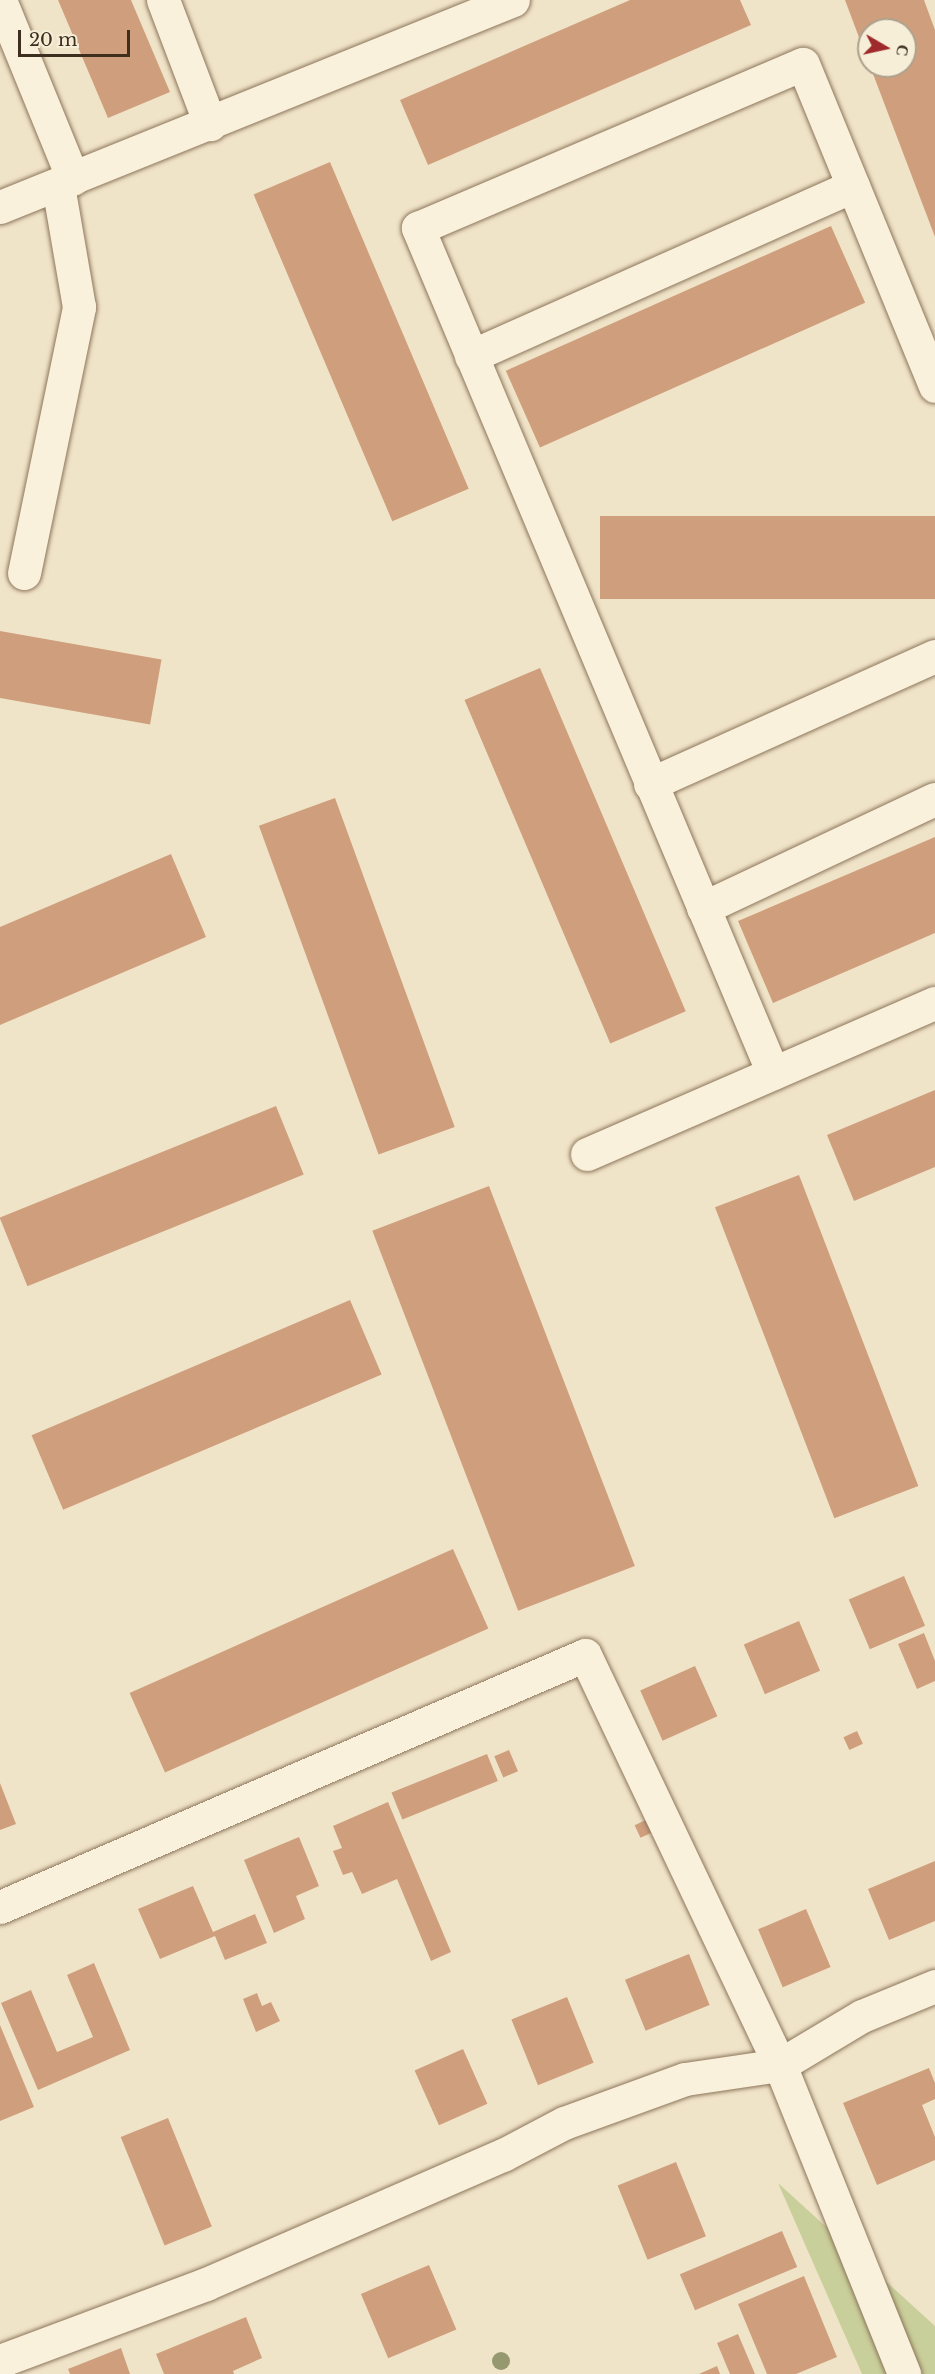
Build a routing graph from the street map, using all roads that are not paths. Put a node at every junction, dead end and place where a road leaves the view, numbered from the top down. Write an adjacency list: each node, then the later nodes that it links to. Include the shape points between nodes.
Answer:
1 (0, 0): 5 (street)
2 (163, 0): 4 (street)
3 (505, 1): 4 (street)
4 (210, 124): 5 (street)
5 (65, 182): 7 (street); 10 (street, via 79,307)
6 (853, 186): 8 (street); 8 (street, via 803,64 418,228); 9 (street)
7 (0, 207)
8 (471, 356): 12 (street)
9 (935, 386)
10 (24, 573)
11 (935, 656): 12 (street)
12 (650, 784): 14 (street)
13 (935, 799): 14 (street)
14 (703, 908): 16 (street)
15 (935, 1003): 16 (street)
16 (773, 1073): 17 (street)
17 (587, 1154)
18 (0, 1907): 20 (street, via 585,1655)
19 (935, 1986): 20 (street, via 862,2016)
20 (780, 2065): 21 (street, via 685,2079 564,2123 503,2155 218,2279); 22 (street)
21 (0, 2361)
22 (904, 2374)

